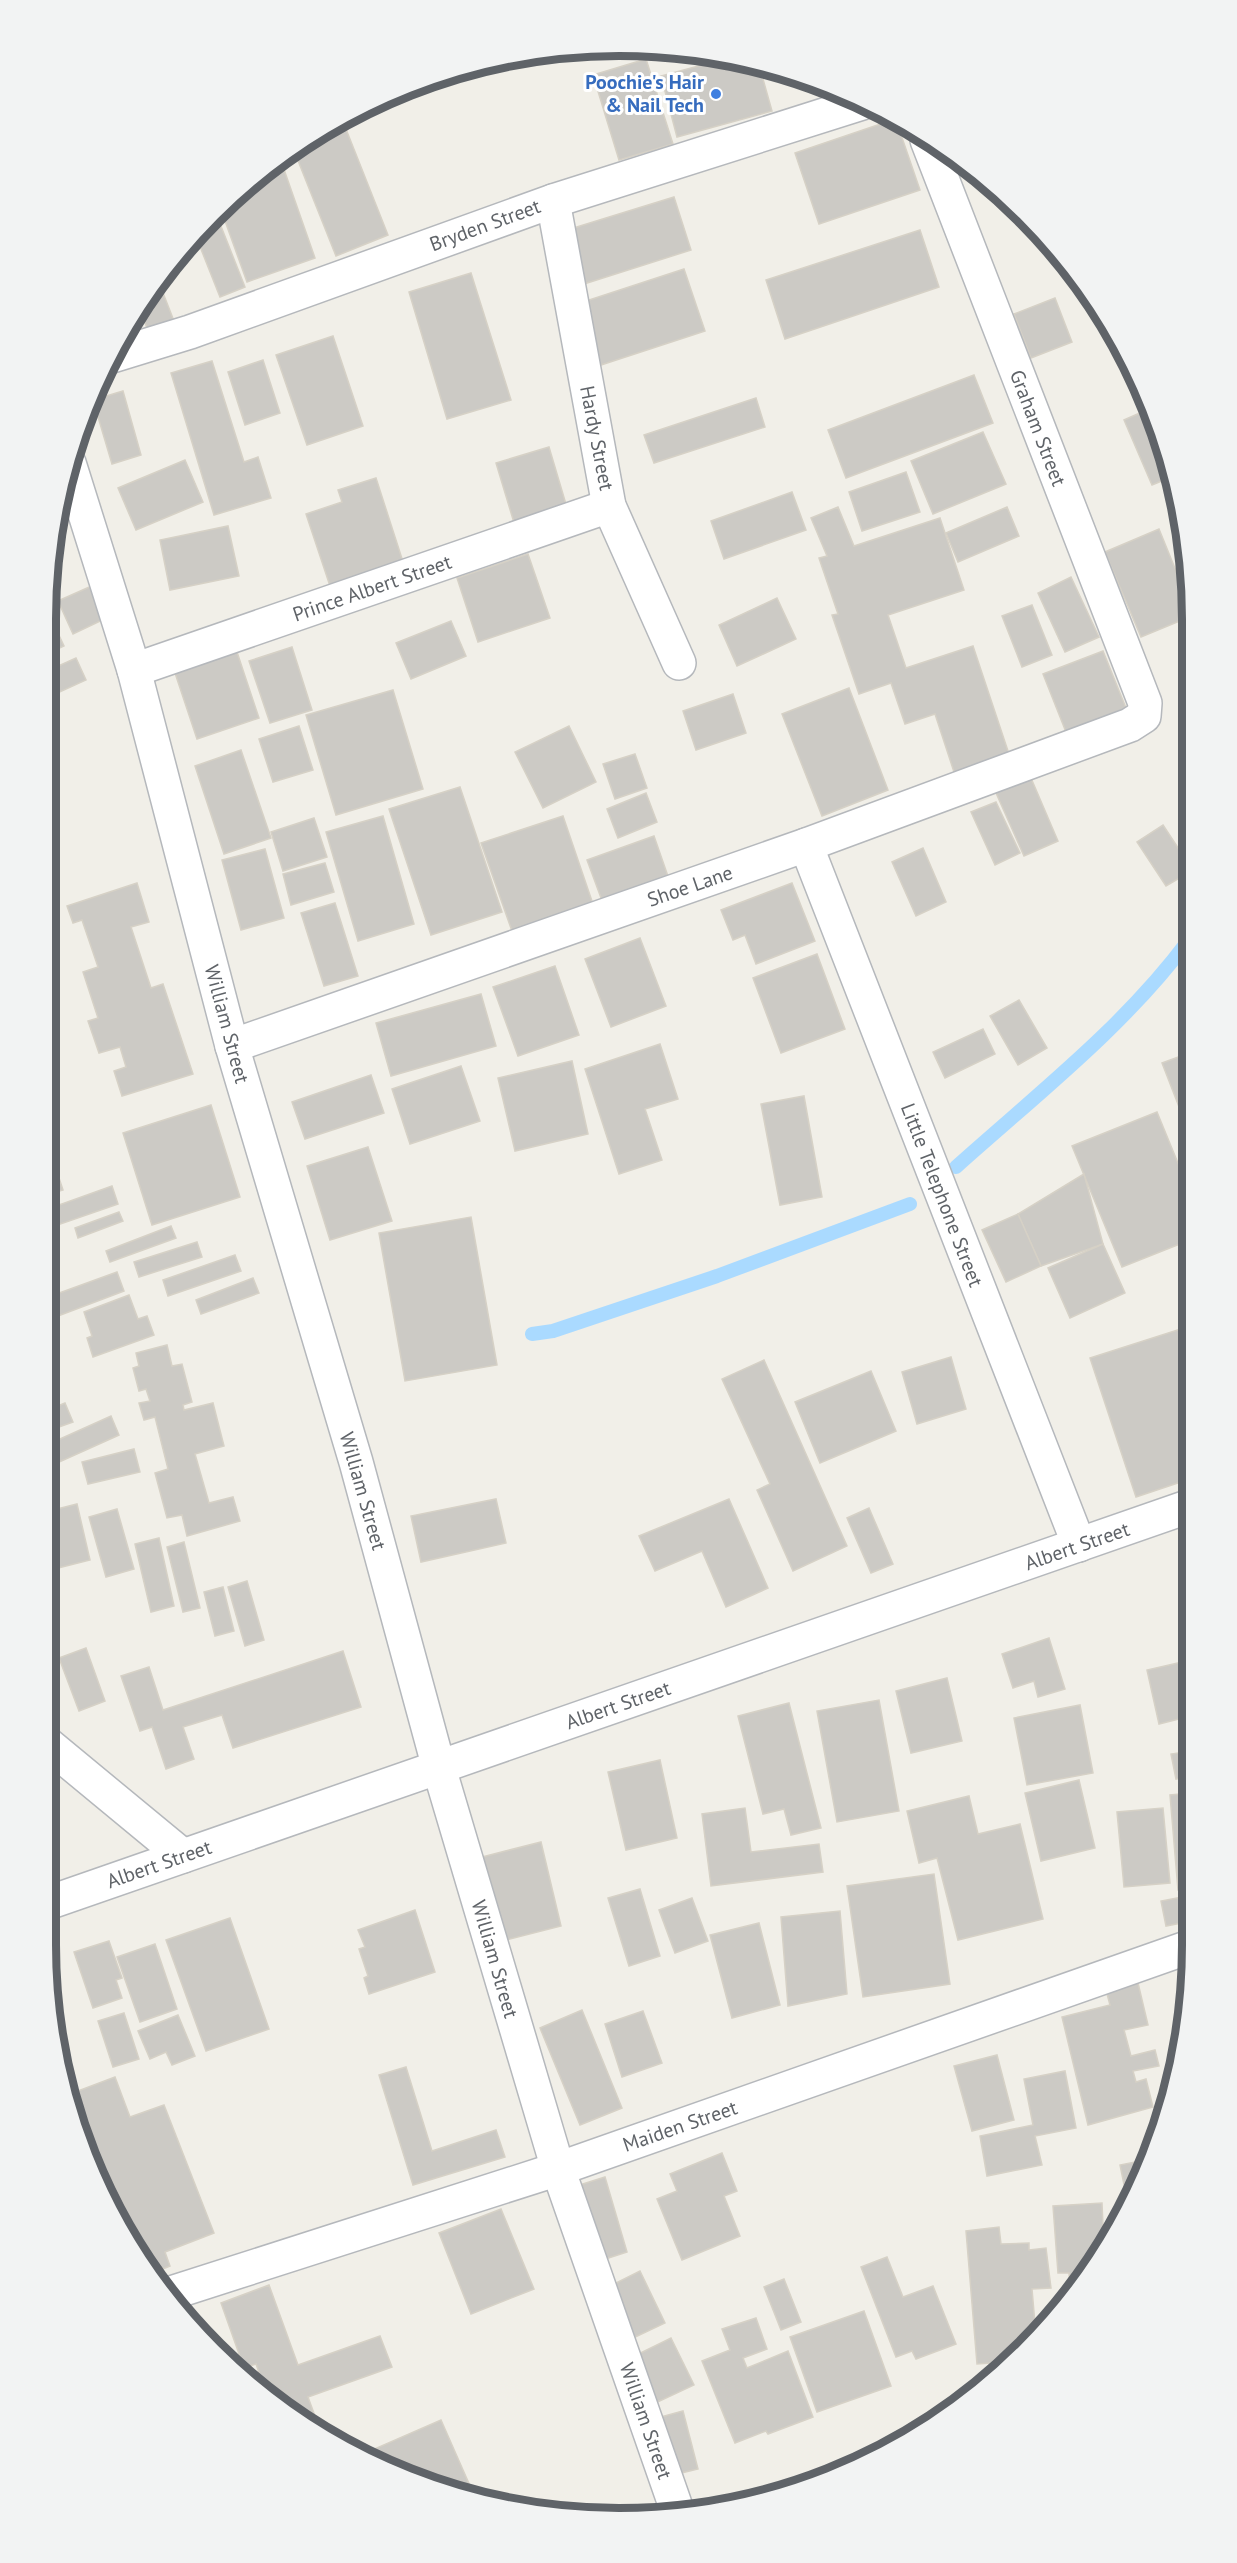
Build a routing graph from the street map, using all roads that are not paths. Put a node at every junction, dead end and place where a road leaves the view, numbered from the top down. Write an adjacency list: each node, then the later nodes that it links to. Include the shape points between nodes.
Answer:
1 (852, 106): 3 (street, Bryden Street)
2 (931, 150): 9 (street, Graham Street, via 1145,703)
3 (553, 201): 4 (street, Bryden Street); 6 (street, Hardy Street)
4 (123, 353)
5 (74, 478): 8 (street, William Street)
6 (609, 506): 7 (street, Hardy Street); 8 (street, Prince Albert Street)
7 (679, 663)
8 (134, 670): 11 (street, William Street)
9 (1144, 716): 10 (street, Shoe Lane, via 1130,725)
10 (806, 845): 11 (street, Shoe Lane); 13 (street, Little Telephone Street)
11 (232, 1047): 15 (street, William Street, via 356,1462)
12 (1182, 1509): 13 (street, Albert Street)
13 (1079, 1545): 15 (street, Albert Street)
14 (56, 1751): 16 (street)
15 (439, 1768): 16 (street, Albert Street); 19 (street, William Street)
16 (183, 1856): 17 (street, Albert Street)
17 (56, 1900)
18 (1182, 1950): 19 (street, Maiden Street)
19 (558, 2169): 20 (street, Maiden Street); 21 (street, William Street)
20 (176, 2292)
21 (675, 2504)

